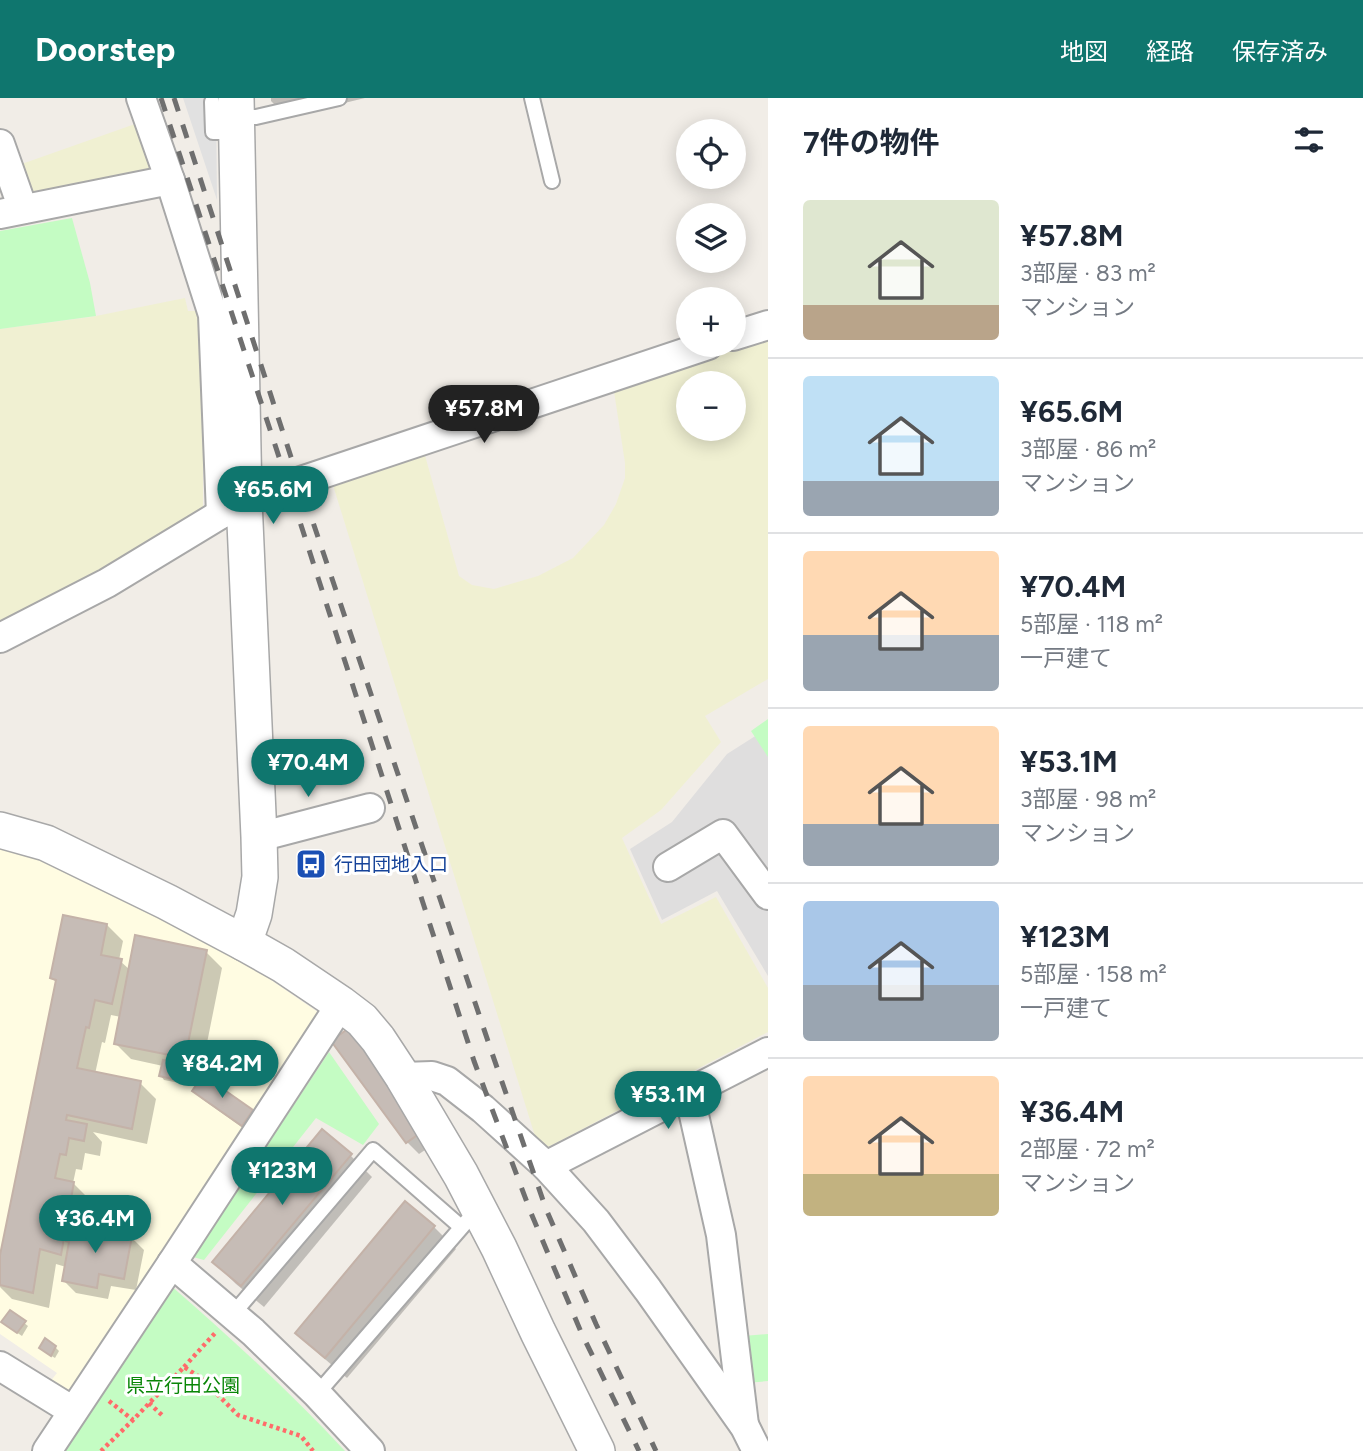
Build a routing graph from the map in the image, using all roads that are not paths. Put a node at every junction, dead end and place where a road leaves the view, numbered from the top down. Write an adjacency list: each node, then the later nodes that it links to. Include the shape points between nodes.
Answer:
1 (141, 98): 6 (street)
2 (339, 98): 4 (lane, via 256,117)
3 (532, 98): 7 (lane)
4 (230, 112): 12 (street)
5 (0, 144): 8 (street)
6 (170, 180): 8 (street); 12 (street, via 213,315)
7 (552, 181)
8 (12, 211)
9 (768, 325): 10 (street)
10 (746, 332)
11 (676, 356): 12 (street)
12 (232, 507): 13 (street, via 107,583); 16 (street)
13 (0, 638)
14 (370, 808): 16 (street)
15 (0, 830): 19 (street, via 46,842)
16 (259, 836): 19 (street, via 260,877)
17 (668, 867): 18 (street, via 723,834)
18 (768, 895)
19 (244, 943): 20 (street)
20 (341, 1004): 22 (street, via 362,1020); 26 (street)
21 (768, 1052): 23 (street)
22 (404, 1077): 24 (street, via 432,1076 447,1081); 25 (street, via 461,1175)
23 (689, 1093): 24 (street); 31 (street, via 721,1235)
24 (546, 1166): 31 (street, via 596,1221 648,1290)
25 (470, 1218): 27 (lane, via 373,1150); 29 (lane); 34 (street, via 499,1248)
26 (172, 1264): 27 (street); 30 (street)
27 (233, 1314): 29 (street)
28 (0, 1366): 30 (street)
29 (317, 1394): 33 (street)
30 (73, 1411): 32 (street)
31 (751, 1439)
32 (47, 1451)
33 (370, 1451)
34 (597, 1451)

